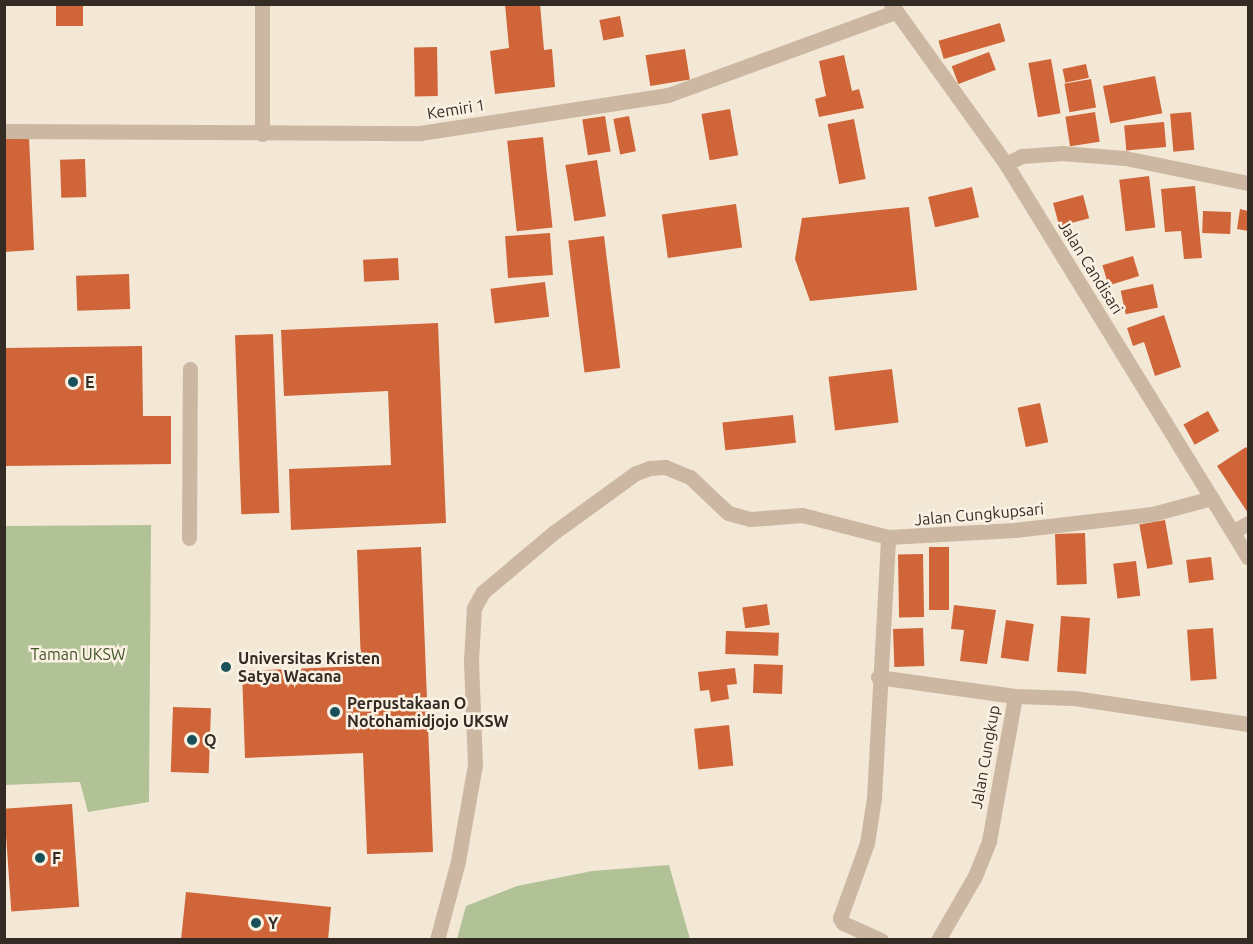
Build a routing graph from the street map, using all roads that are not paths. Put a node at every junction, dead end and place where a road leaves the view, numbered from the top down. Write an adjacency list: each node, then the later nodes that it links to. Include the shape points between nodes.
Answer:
1 (262, 4): 4 (street)
2 (893, 8): 4 (street, Kemiri 1, via 668,95 420,133); 5 (street, Jalan Candisari)
3 (4, 131): 4 (street, Kemiri 1)
4 (262, 134)
5 (1006, 164): 6 (street, via 1022,156 1061,153 1125,158); 8 (street, Jalan Candisari)
6 (1248, 183)
7 (190, 369): 12 (street)
8 (1212, 498): 10 (street, Jalan Candisari); 11 (street, Jalan Cungkupsari, via 1152,514 1014,530)
9 (1248, 523): 10 (street)
10 (1233, 532): 13 (street, Jalan Candisari)
11 (888, 537): 14 (street); 17 (street, Jalan Cungkupsari, via 802,515 750,519 728,513 714,504 690,477 665,468 650,468 636,473 579,514 483,592 474,608 471,651 475,765 460,851)
12 (189, 538)
13 (1248, 557)
14 (878, 677): 15 (street); 18 (street, via 871,822 840,918 843,923)
15 (1015, 696): 16 (street, Jalan Cungkup, via 1074,698); 19 (street, Jalan Cungkup, via 989,841 975,876)
16 (1248, 724)
17 (437, 939)
18 (881, 939)
19 (938, 939)

